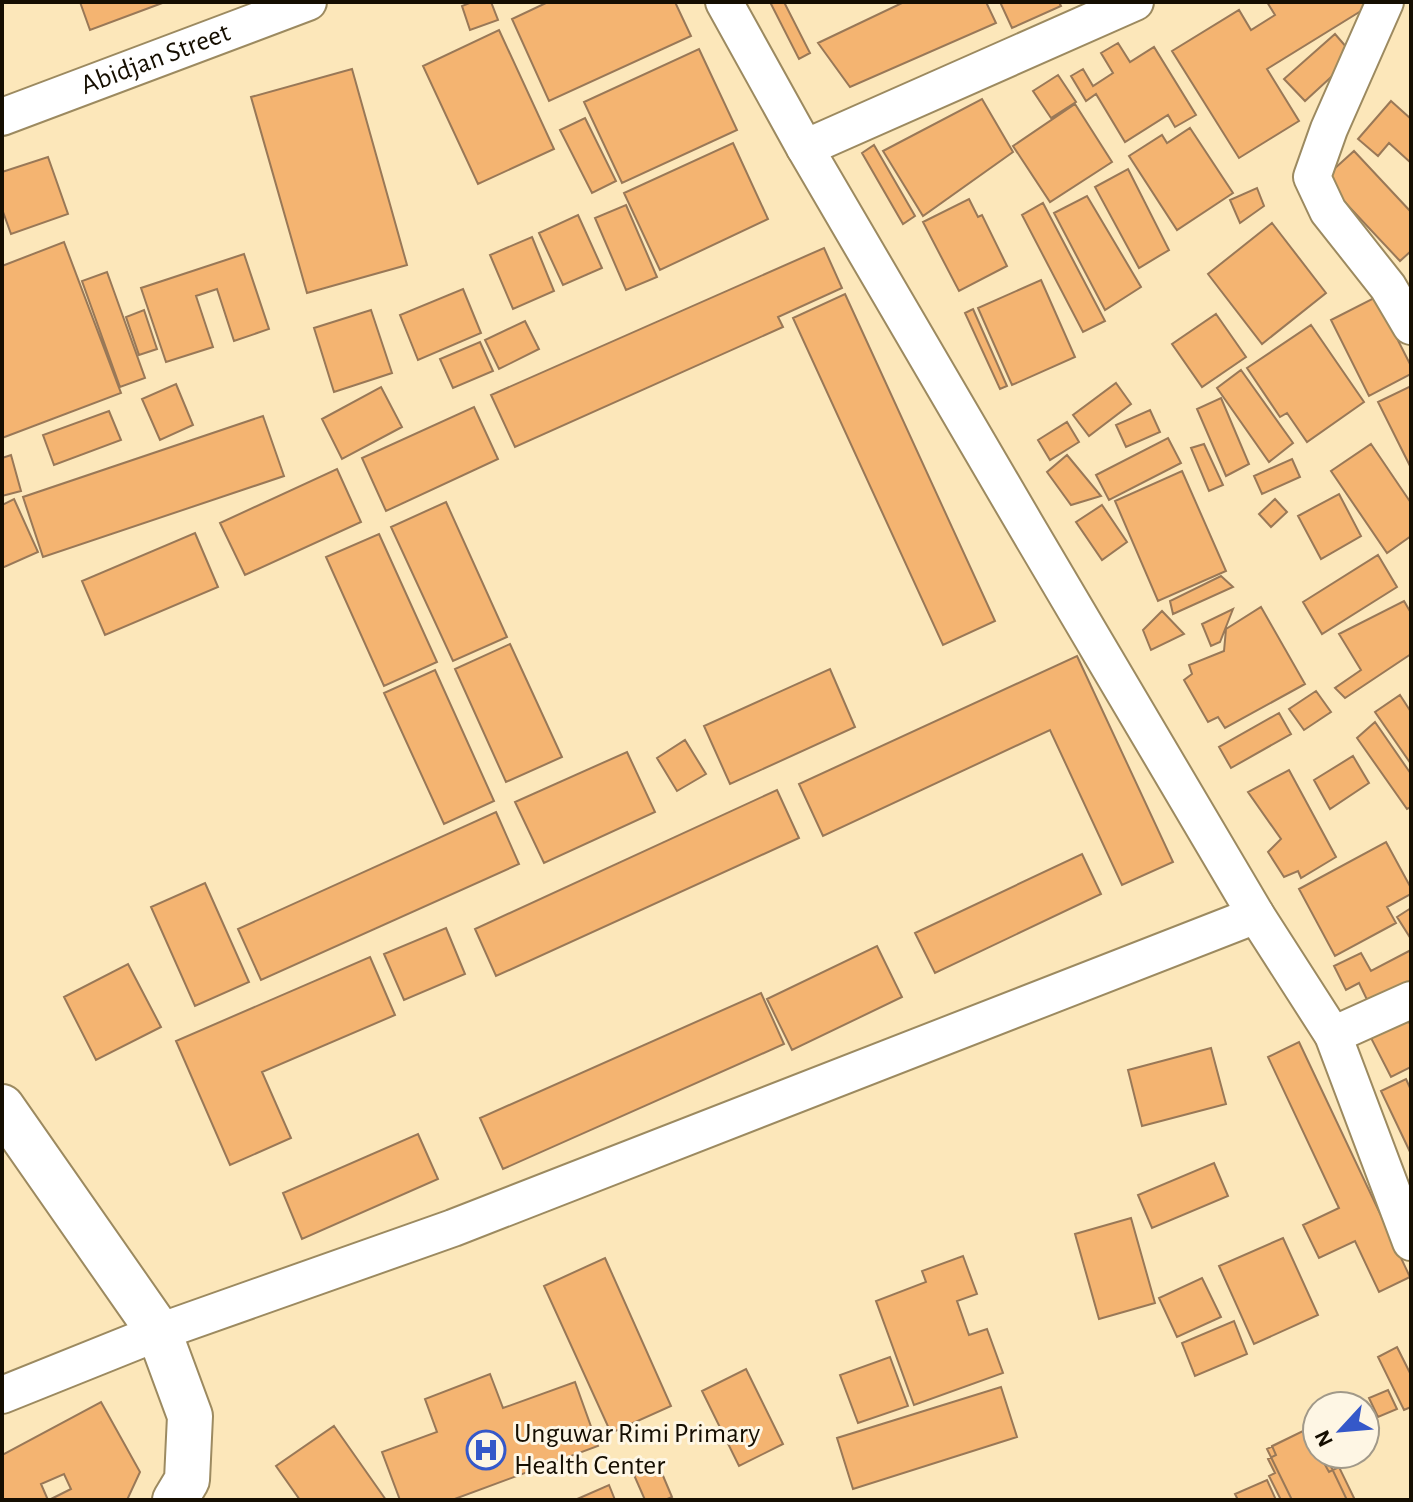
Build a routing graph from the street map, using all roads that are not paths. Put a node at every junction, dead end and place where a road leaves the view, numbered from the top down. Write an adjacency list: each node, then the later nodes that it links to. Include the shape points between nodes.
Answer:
1 (308, 2): 5 (street, Abidjan Street)
2 (724, 2): 6 (street)
3 (1135, 2): 6 (street)
4 (1385, 2): 7 (street, via 1312,177 1328,211 1388,287)
5 (2, 117)
6 (805, 148): 8 (street)
7 (1411, 326)
8 (1256, 915): 10 (street); 13 (street, via 453,1228)
9 (1411, 1000): 10 (street)
10 (1333, 1035): 12 (street)
11 (2, 1107): 13 (street)
12 (1411, 1242)
13 (159, 1332): 14 (street); 15 (street, via 190,1416 187,1480)
14 (2, 1395)
15 (175, 1500)

